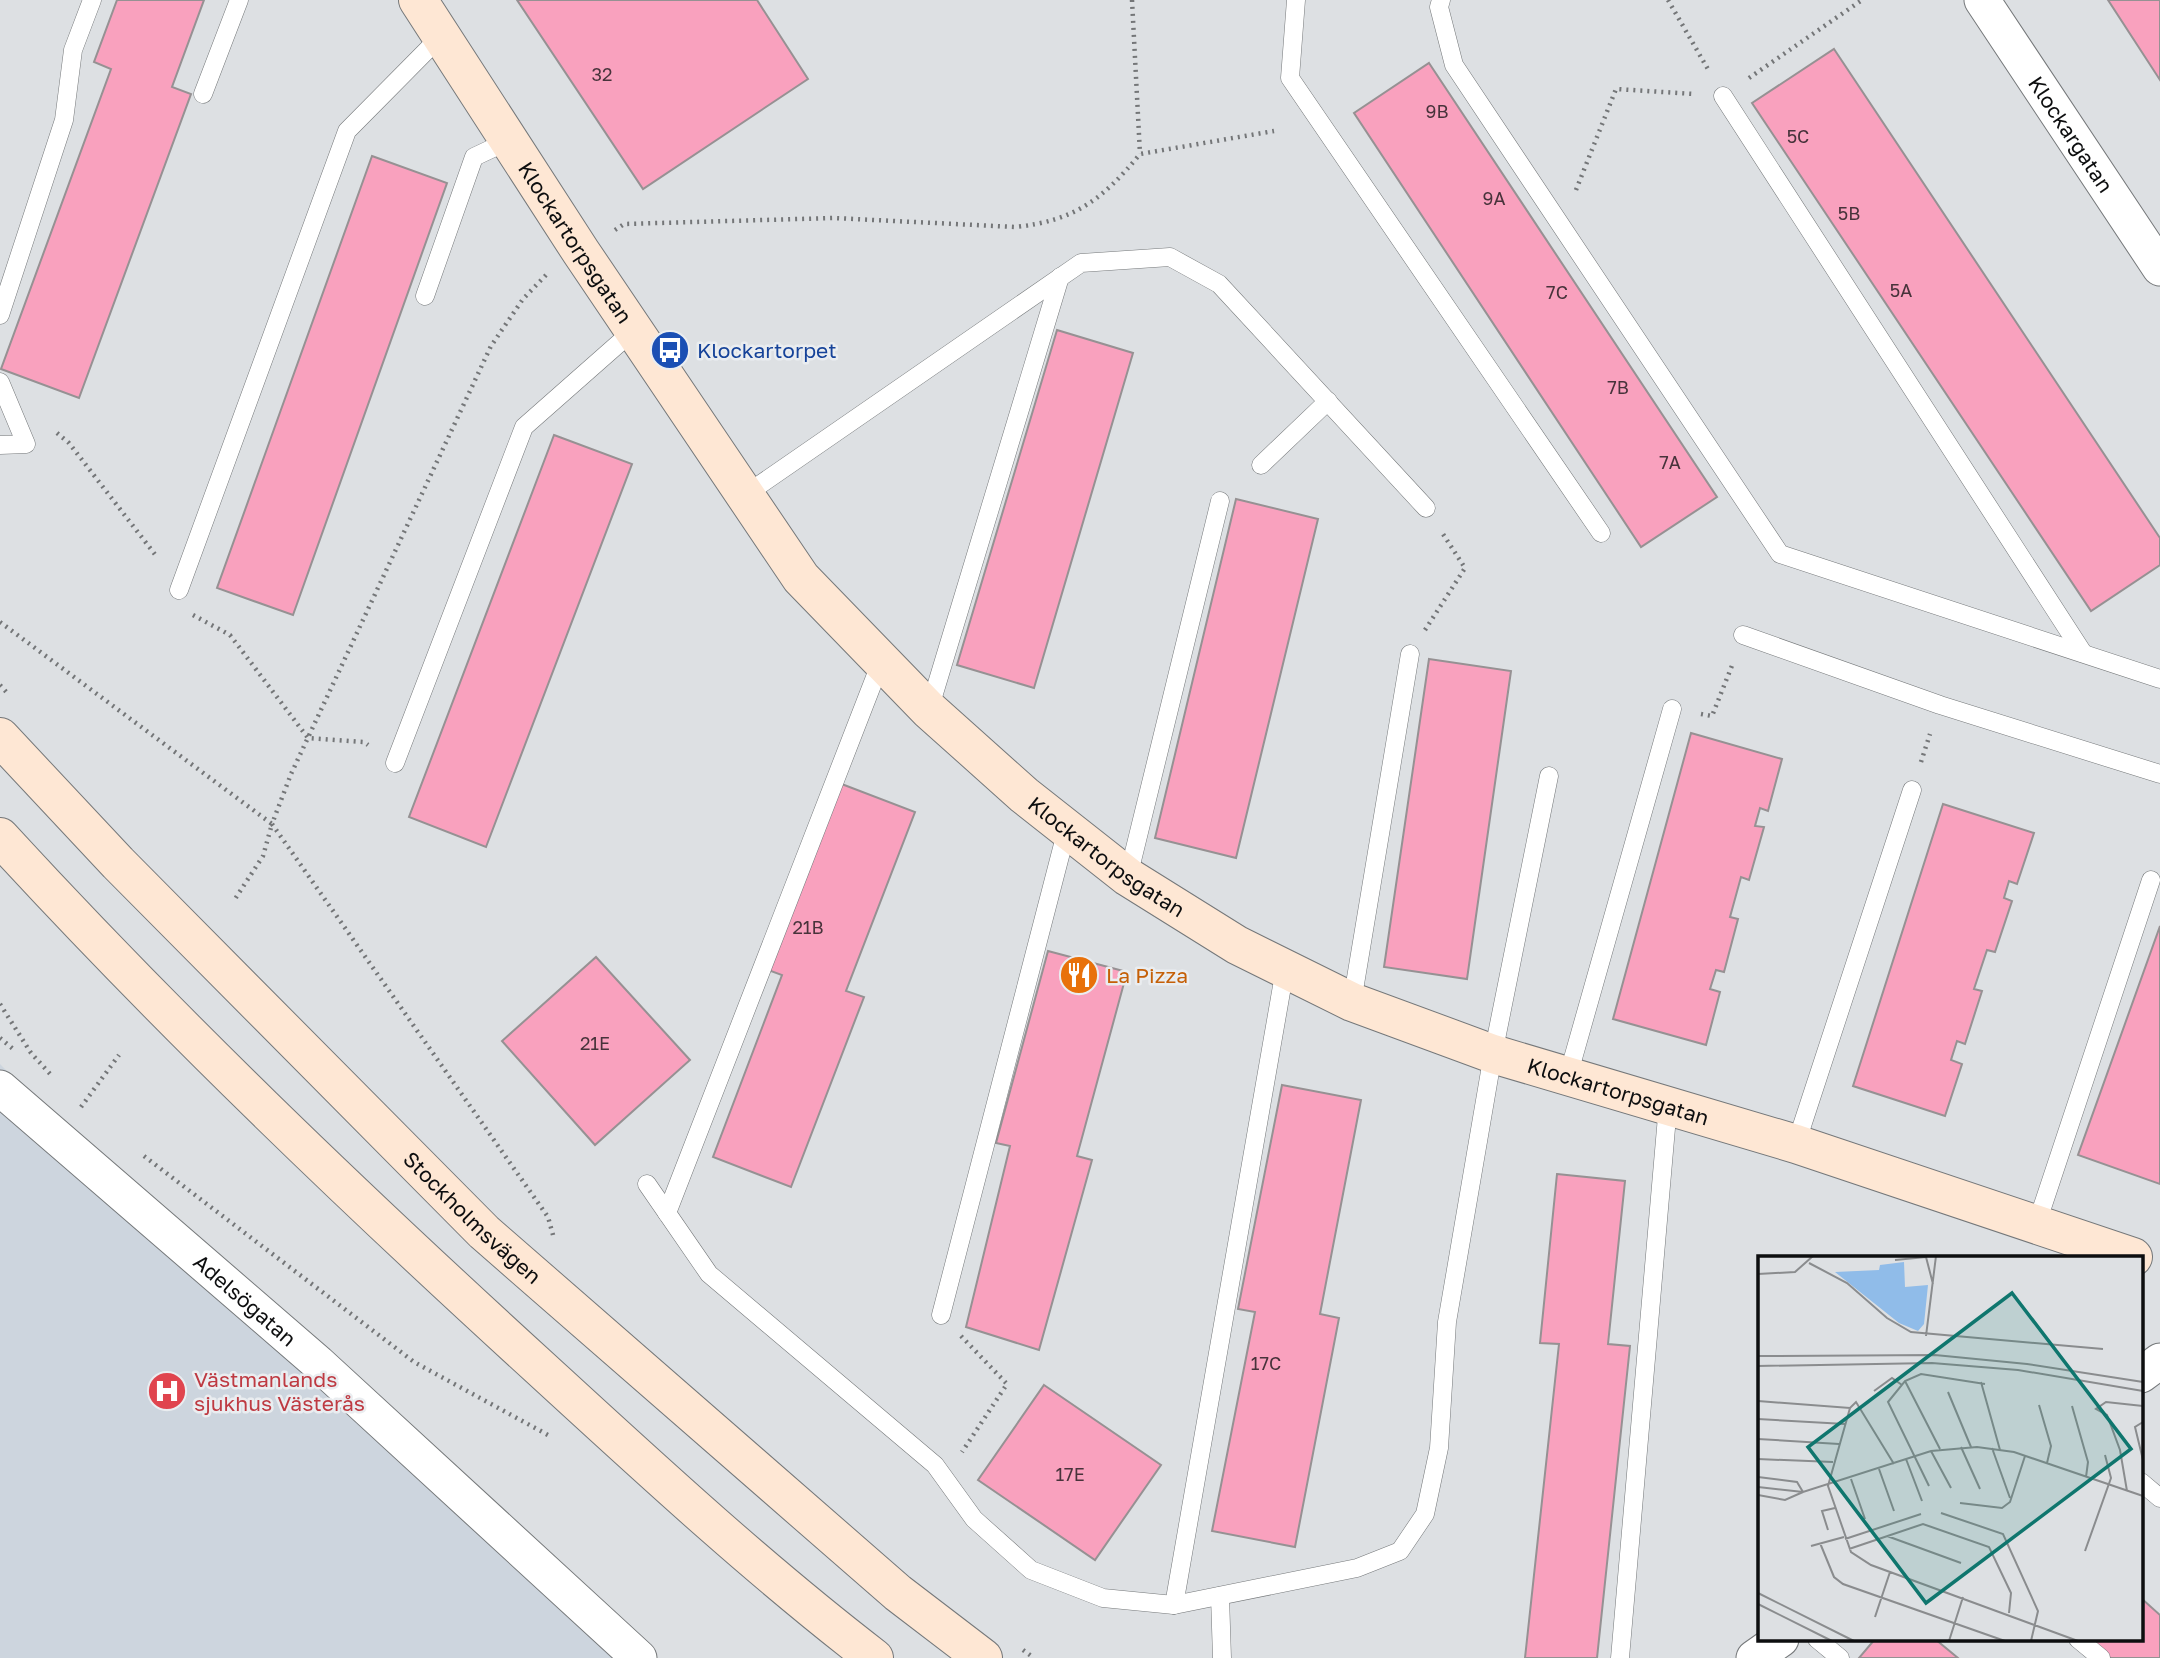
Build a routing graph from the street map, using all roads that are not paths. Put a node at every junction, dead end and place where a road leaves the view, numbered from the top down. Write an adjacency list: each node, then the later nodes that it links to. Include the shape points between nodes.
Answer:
1 (92, 0): 14 (lane, via 72,50 64,120)
2 (239, 0): 8 (lane)
3 (418, 0): 7 (main road, Klockartorpsgatan)
4 (1296, 0): 23 (lane, via 1290,78)
5 (1441, 0): 26 (lane, via 1454,65 1780,554)
6 (1982, 0): 11 (street, Klockargatan)
7 (441, 36): 10 (main road, Klockartorpsgatan); 24 (lane, via 347,131)
8 (203, 94)
9 (1723, 96): 26 (lane)
10 (508, 141): 13 (lane, via 474,157); 15 (main road, Klockartorpsgatan)
11 (2160, 268)
12 (1060, 277): 17 (lane, via 1081,263 1170,257 1219,284); 20 (lane); 31 (lane)
13 (425, 296)
14 (0, 315)
15 (634, 331): 20 (main road, Klockartorpsgatan); 33 (lane, via 524,427)
16 (1, 385): 18 (lane, via 26,444)
17 (1328, 401): 19 (lane); 22 (lane)
18 (0, 445)
19 (1261, 465)
20 (745, 495): 28 (main road, Klockartorpsgatan, via 801,578)
21 (1220, 501): 39 (lane)
22 (1426, 508)
23 (1601, 533)
24 (179, 590)
25 (1743, 635): 34 (lane, via 1940,705)
26 (2083, 653): 29 (lane)
27 (1410, 654): 42 (lane)
28 (881, 662): 31 (main road, Klockartorpsgatan); 49 (lane)
29 (2160, 679)
30 (1672, 709): 44 (lane)
31 (929, 710): 37 (main road, Klockartorpsgatan)
32 (0, 737): 66 (main road, Stockholmsvägen, via 118,863 484,1232 898,1592)
33 (395, 763)
34 (2160, 774)
35 (1549, 776): 43 (lane)
36 (1912, 790): 47 (lane)
37 (1067, 829): 39 (main road, Klockartorpsgatan); 54 (lane)
38 (0, 837): 65 (main road, via 259,1104 424,1262 595,1419)
39 (1128, 877): 41 (main road, Klockartorpsgatan, via 1237,945)
40 (2151, 880): 50 (lane)
41 (1285, 969): 42 (main road, Klockartorpsgatan); 60 (lane)
42 (1352, 1002): 43 (main road, Klockartorpsgatan)
43 (1493, 1054): 44 (main road, Klockartorpsgatan); 59 (lane, via 1447,1322 1439,1448 1425,1514 1399,1551 1357,1568)
44 (1568, 1076): 46 (main road, Klockartorpsgatan)
45 (0, 1088): 64 (street, Adelsögatan, via 318,1363)
46 (1668, 1105): 47 (main road, Klockartorpsgatan); 68 (lane)
47 (1796, 1144): 50 (main road, Klockartorpsgatan)
48 (647, 1184): 49 (lane)
49 (667, 1213): 60 (lane, via 709,1274 935,1465 974,1519 1031,1570 1103,1598)
50 (2037, 1223): 51 (main road, Klockartorpsgatan)
51 (2130, 1256)
52 (2142, 1260): 53 (main road)
53 (2160, 1267)
54 (941, 1315)
55 (2160, 1361): 56 (street)
56 (2142, 1374)
57 (2142, 1483): 58 (lane)
58 (2160, 1498)
59 (1220, 1595): 60 (lane); 67 (lane)
60 (1174, 1605)
61 (1780, 1640): 69 (street)
62 (1818, 1640): 70 (lane)
63 (2079, 1640): 71 (lane)
64 (639, 1658)
65 (874, 1658)
66 (983, 1658)
67 (1222, 1658)
68 (1620, 1658)
69 (1754, 1658)
70 (1840, 1658)
71 (2101, 1658)

